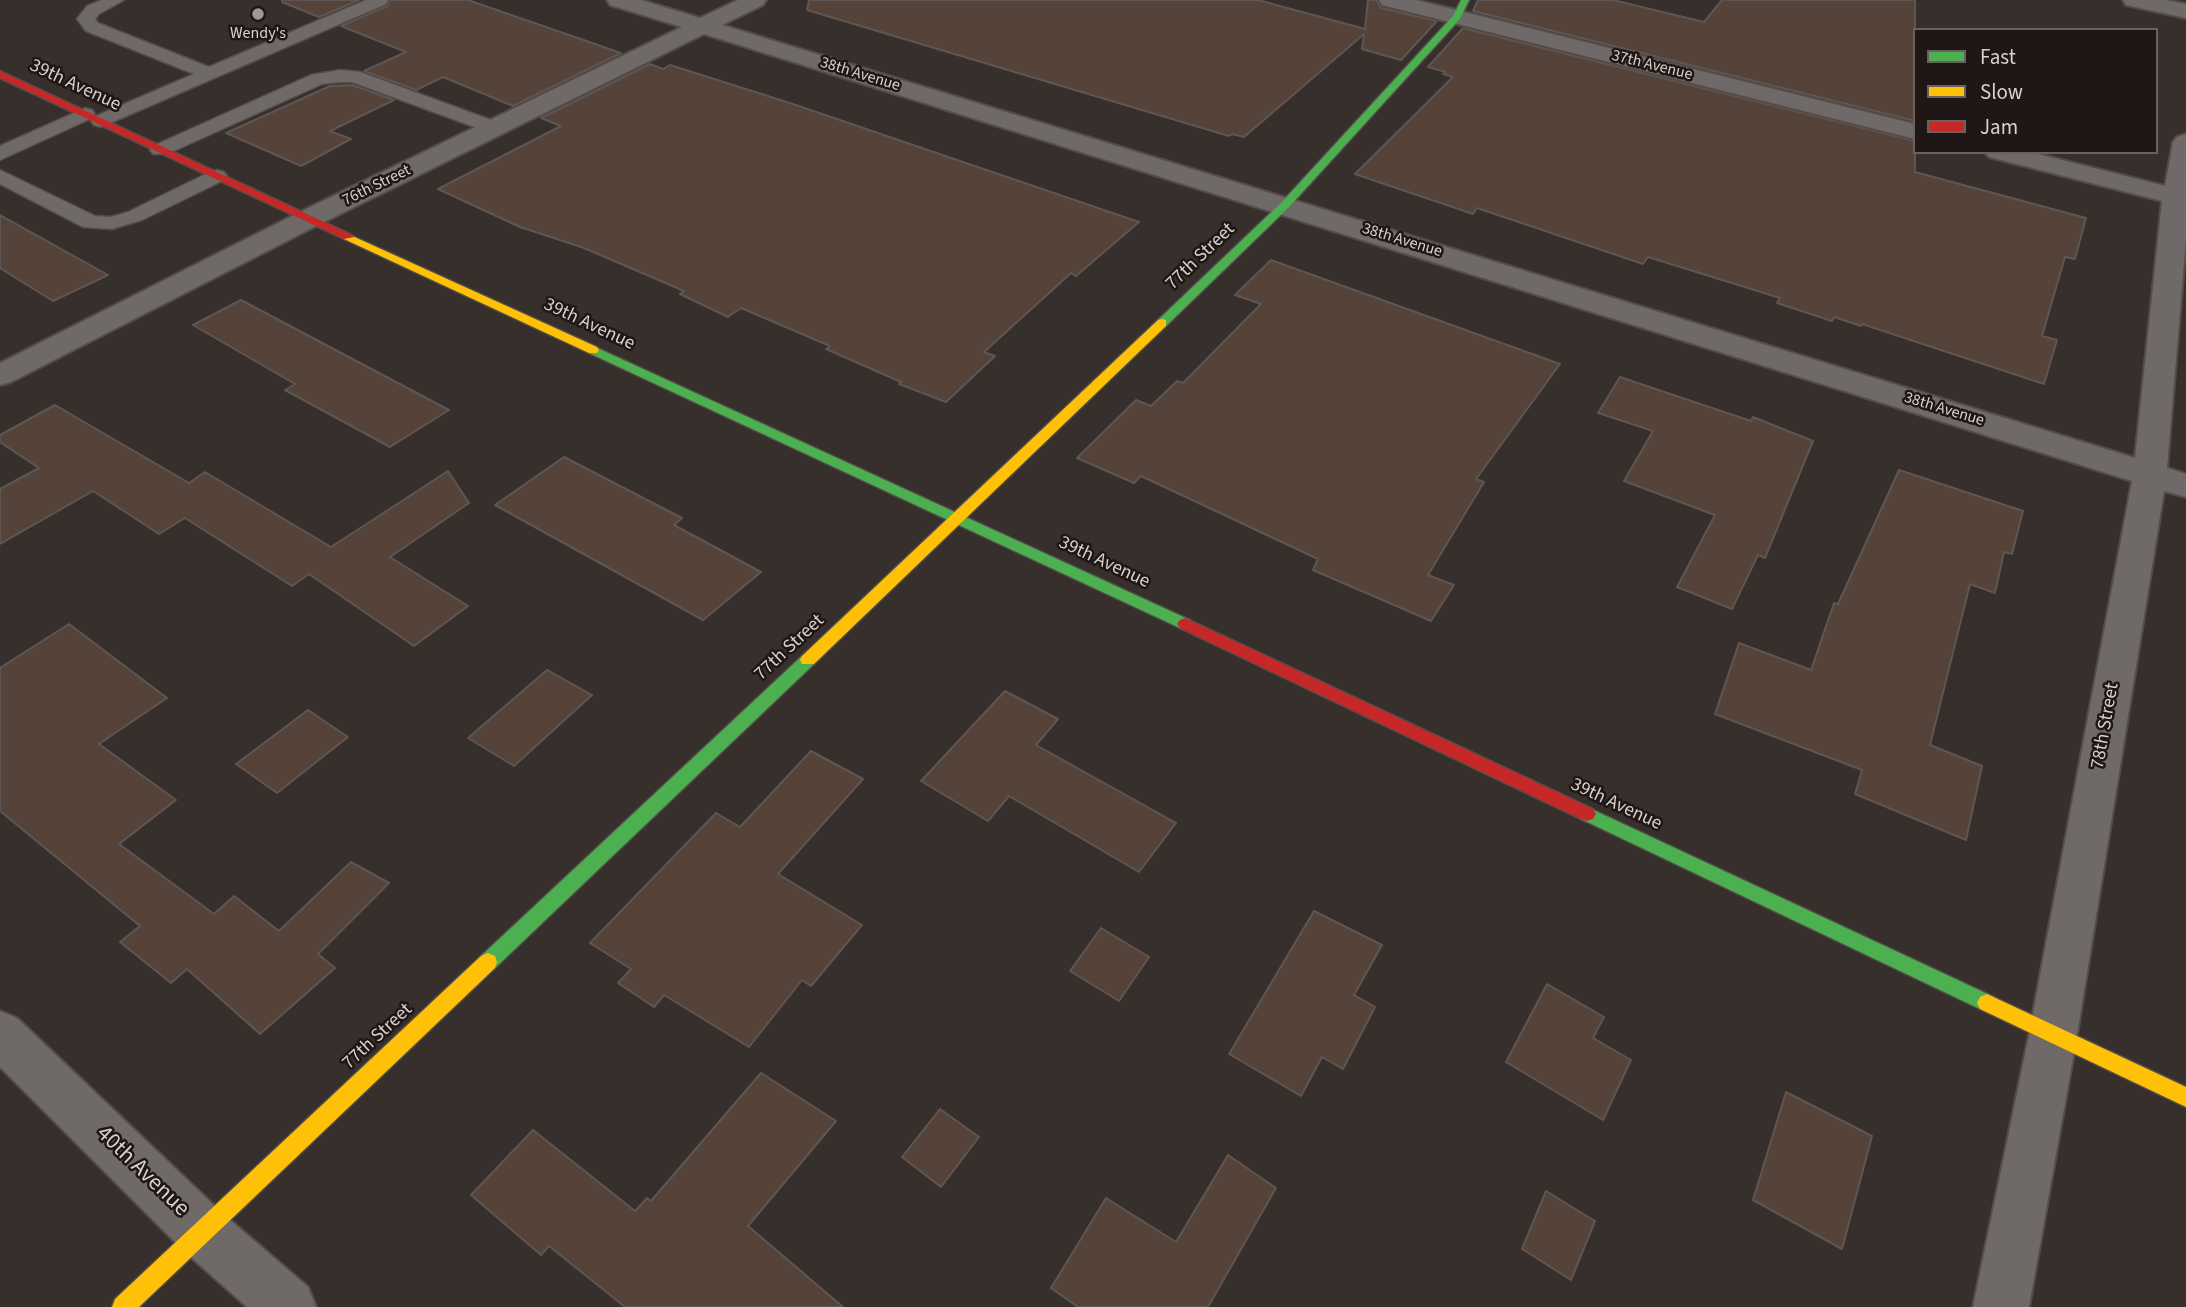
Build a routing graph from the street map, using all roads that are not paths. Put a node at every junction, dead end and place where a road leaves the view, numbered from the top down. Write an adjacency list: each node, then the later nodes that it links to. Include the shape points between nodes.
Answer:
1 (116, 0): 10 (lane, via 93,10 86,19 92,27)
2 (380, 0): 10 (lane)
3 (618, 0): 9 (street, 38th Avenue)
4 (755, 0): 9 (street, 76th Street)
5 (1390, 0): 7 (street, 37th Avenue)
6 (2134, 0): 8 (street)
7 (1461, 8): 14 (street, 37th Avenue); 22 (main road, 77th Street)
8 (2186, 11)
9 (702, 26): 13 (street, 76th Street); 22 (street, 38th Avenue)
10 (210, 74): 12 (lane)
11 (2, 76): 12 (main road, 39th Avenue)
12 (93, 118): 16 (main road, 39th Avenue); 17 (lane)
13 (495, 128): 16 (lane, via 354,76 340,76 318,79); 23 (street, 76th Street)
14 (1913, 131)
15 (2186, 142): 21 (street, 78th Street)
16 (160, 149): 20 (main road, 39th Avenue)
17 (0, 154)
18 (2005, 154): 21 (street)
19 (0, 176): 20 (lane, via 91,222 112,223)
20 (217, 176): 23 (main road, 39th Avenue)
21 (2181, 198): 25 (street, 78th Street)
22 (1285, 205): 25 (street, 38th Avenue); 26 (main road, 77th Street)
23 (308, 219): 24 (street, 76th Street); 26 (main road, 39th Avenue)
24 (0, 375)
25 (2168, 480): 28 (street, 78th Street)
26 (959, 518): 28 (main road, 39th Avenue); 30 (main road, 77th Street)
27 (0, 1034): 30 (street, 40th Avenue)
28 (2053, 1035): 29 (main road, 39th Avenue); 33 (street, 78th Street)
29 (2186, 1097)
30 (203, 1232): 31 (main road, 77th Street); 32 (street, 40th Avenue)
31 (123, 1307)
32 (288, 1307)
33 (2001, 1307)

